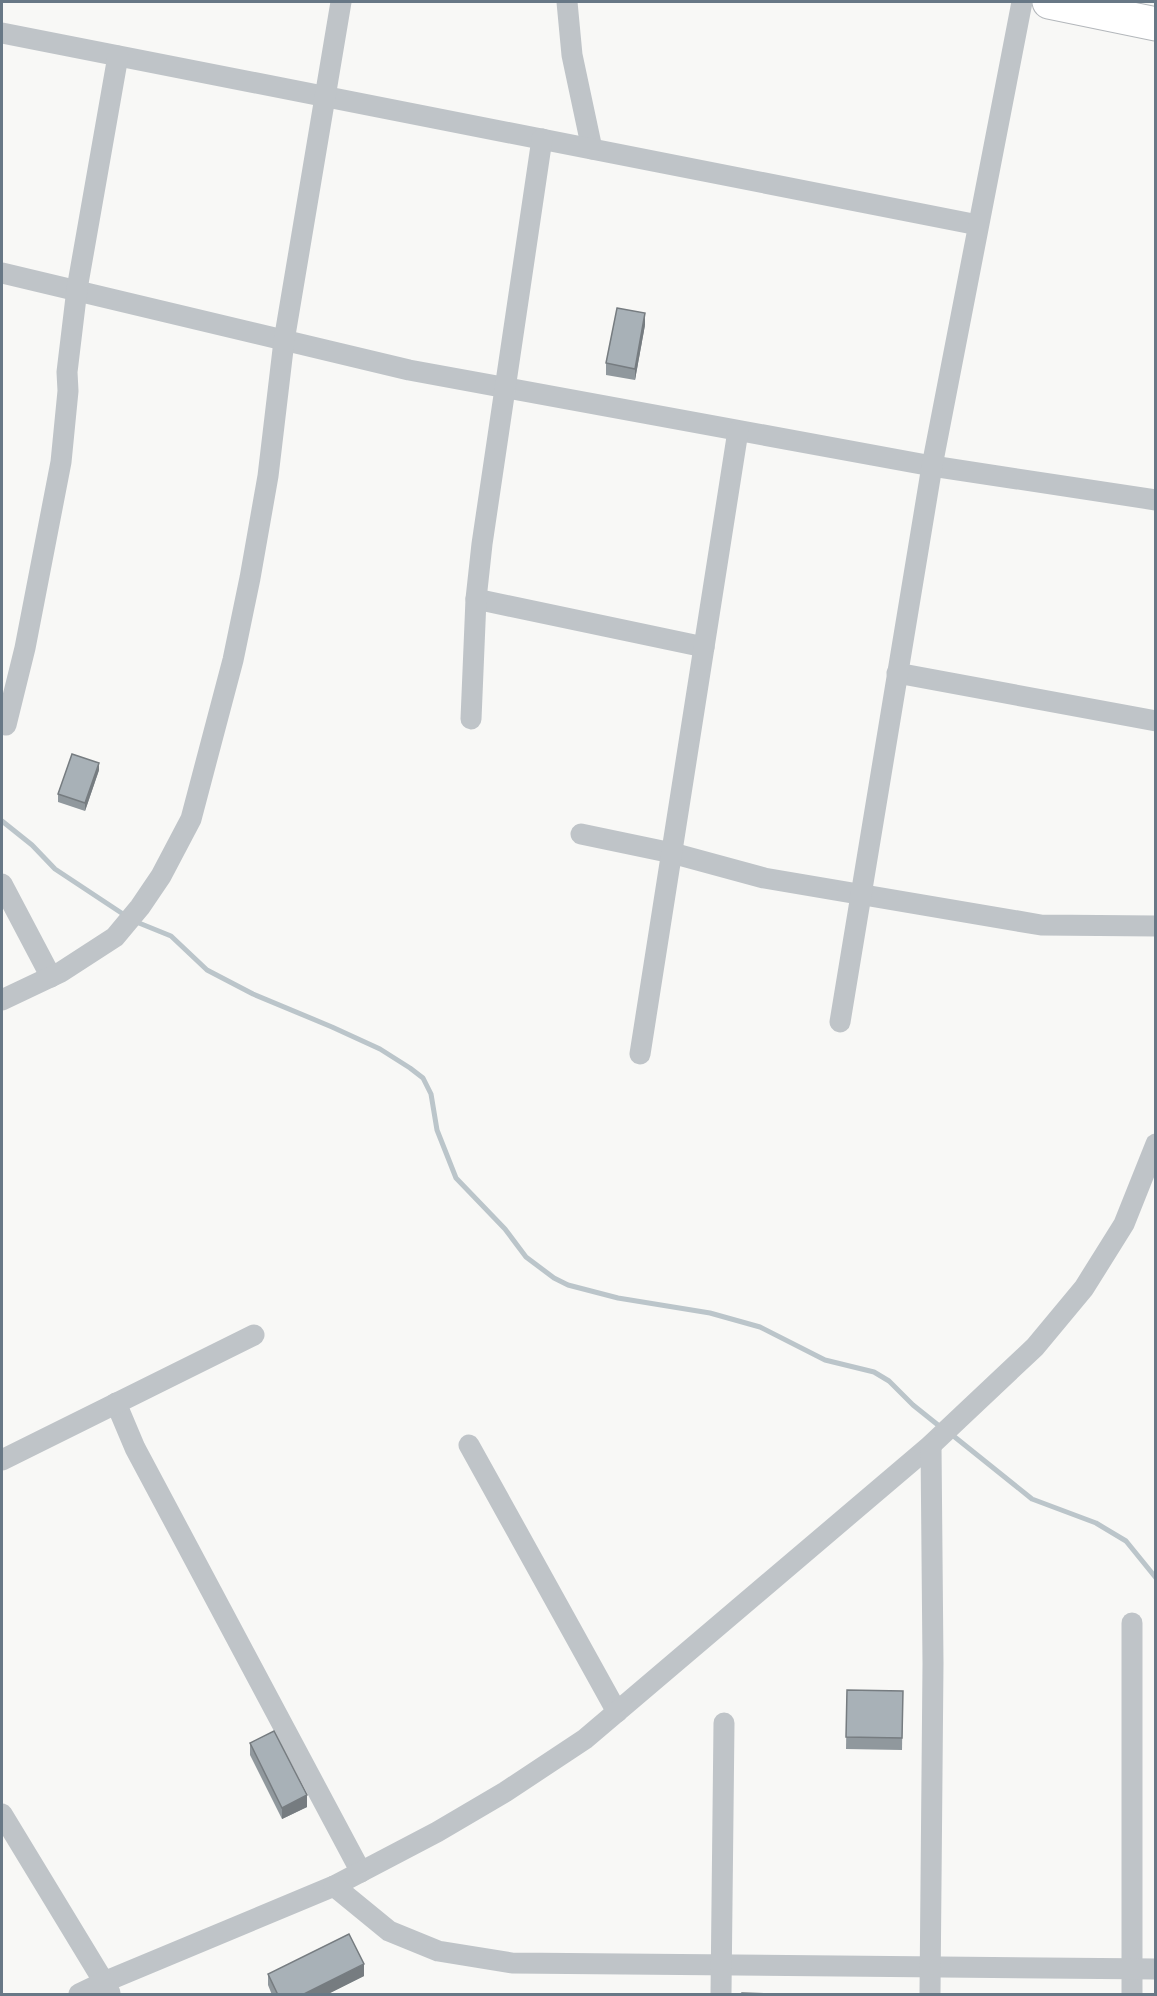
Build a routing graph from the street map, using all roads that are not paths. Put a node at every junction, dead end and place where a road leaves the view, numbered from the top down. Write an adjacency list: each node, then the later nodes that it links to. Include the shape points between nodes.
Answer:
1 (341, 2): 8 (street)
2 (567, 2): 10 (street, via 572,55)
3 (1022, 2): 11 (street)
4 (1049, 2): 5 (highway)
5 (1155, 24)
6 (2, 33): 7 (street)
7 (118, 56): 8 (street); 13 (street)
8 (324, 98): 9 (street); 14 (street)
9 (542, 139): 10 (street); 15 (street)
10 (592, 149): 11 (street)
11 (978, 225): 17 (street)
12 (2, 273): 13 (street)
13 (77, 289): 14 (street); 24 (street, via 61,462)
14 (284, 341): 15 (street); 30 (street, via 268,476 233,660 191,819 161,876 115,937)
15 (505, 387): 16 (street); 19 (street)
16 (738, 430): 17 (street); 20 (street)
17 (932, 466): 18 (street); 21 (street)
18 (1155, 500)
19 (476, 599): 20 (street); 22 (street)
20 (704, 647): 26 (street)
21 (897, 673): 23 (street); 28 (street)
22 (471, 718)
23 (1155, 721)
24 (6, 725)
25 (581, 834): 26 (street)
26 (672, 853): 28 (street, via 764,878); 33 (street)
27 (2, 884): 30 (street)
28 (861, 892): 29 (street, via 1041,925); 32 (street)
29 (1155, 926)
30 (51, 977): 31 (street)
31 (2, 1000)
32 (840, 1022)
33 (640, 1054)
34 (1155, 1146): 37 (street, via 1124,1224 1084,1288 1035,1347)
35 (254, 1335): 36 (street)
36 (116, 1403): 39 (street); 44 (street, via 135,1448)
37 (933, 1442): 41 (street); 46 (street)
38 (469, 1445): 41 (street)
39 (2, 1460)
40 (1132, 1623): 48 (street)
41 (617, 1712): 44 (street, via 585,1739 505,1792)
42 (724, 1722): 47 (street)
43 (2, 1814): 50 (street)
44 (361, 1872): 45 (street)
45 (334, 1886): 47 (street, via 389,1931 438,1951 512,1963); 50 (street)
46 (930, 1965): 47 (street); 48 (street); 53 (street)
47 (721, 1966): 52 (street)
48 (1132, 1969): 49 (street); 54 (street)
49 (1155, 1969)
50 (107, 1988): 51 (street)
51 (79, 1995)
52 (721, 1995)
53 (930, 1995)
54 (1132, 1995)

